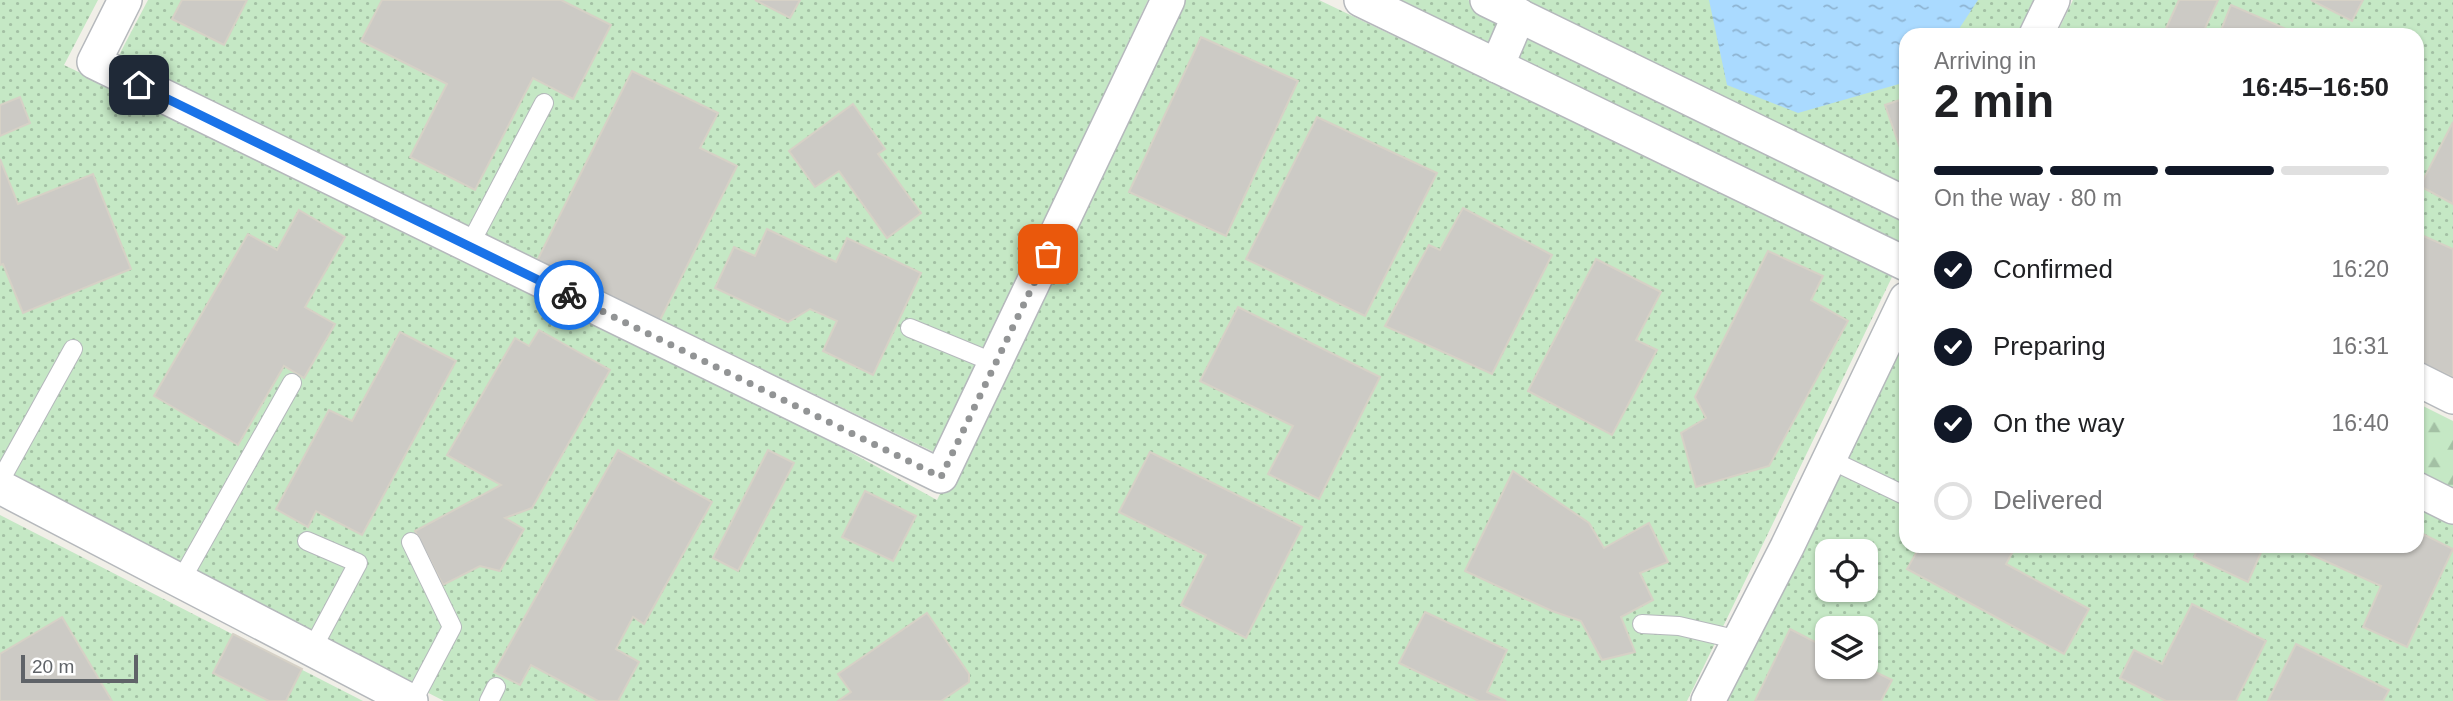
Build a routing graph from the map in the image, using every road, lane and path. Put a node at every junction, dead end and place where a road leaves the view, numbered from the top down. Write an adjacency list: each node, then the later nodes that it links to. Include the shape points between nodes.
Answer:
1 (125, 0): 9 (street, via 94,62)
2 (1168, 0): 14 (street)
3 (1361, 0): 6 (street)
4 (1487, 0): 5 (street)
5 (1518, 15): 6 (street); 8 (street)
6 (1497, 65): 10 (street)
7 (544, 103): 9 (lane)
8 (1899, 201)
9 (469, 246): 14 (street, via 941,477)
10 (1899, 261)
11 (1899, 313): 18 (street)
12 (910, 328): 14 (lane)
13 (73, 349): 19 (lane)
14 (995, 363)
15 (292, 383): 26 (lane)
16 (2424, 383): 17 (street)
17 (2453, 397)
18 (1829, 458): 22 (lane); 28 (street)
19 (0, 481)
20 (0, 486): 26 (street)
21 (2424, 492): 23 (street)
22 (1899, 493)
23 (2453, 507)
24 (307, 541): 29 (lane, via 358,563)
25 (411, 542): 30 (lane, via 452,628)
26 (180, 582): 29 (street)
27 (1642, 624): 28 (lane, via 1679,626)
28 (1739, 640): 31 (street)
29 (312, 651): 30 (street)
30 (412, 701)
31 (1708, 701)

